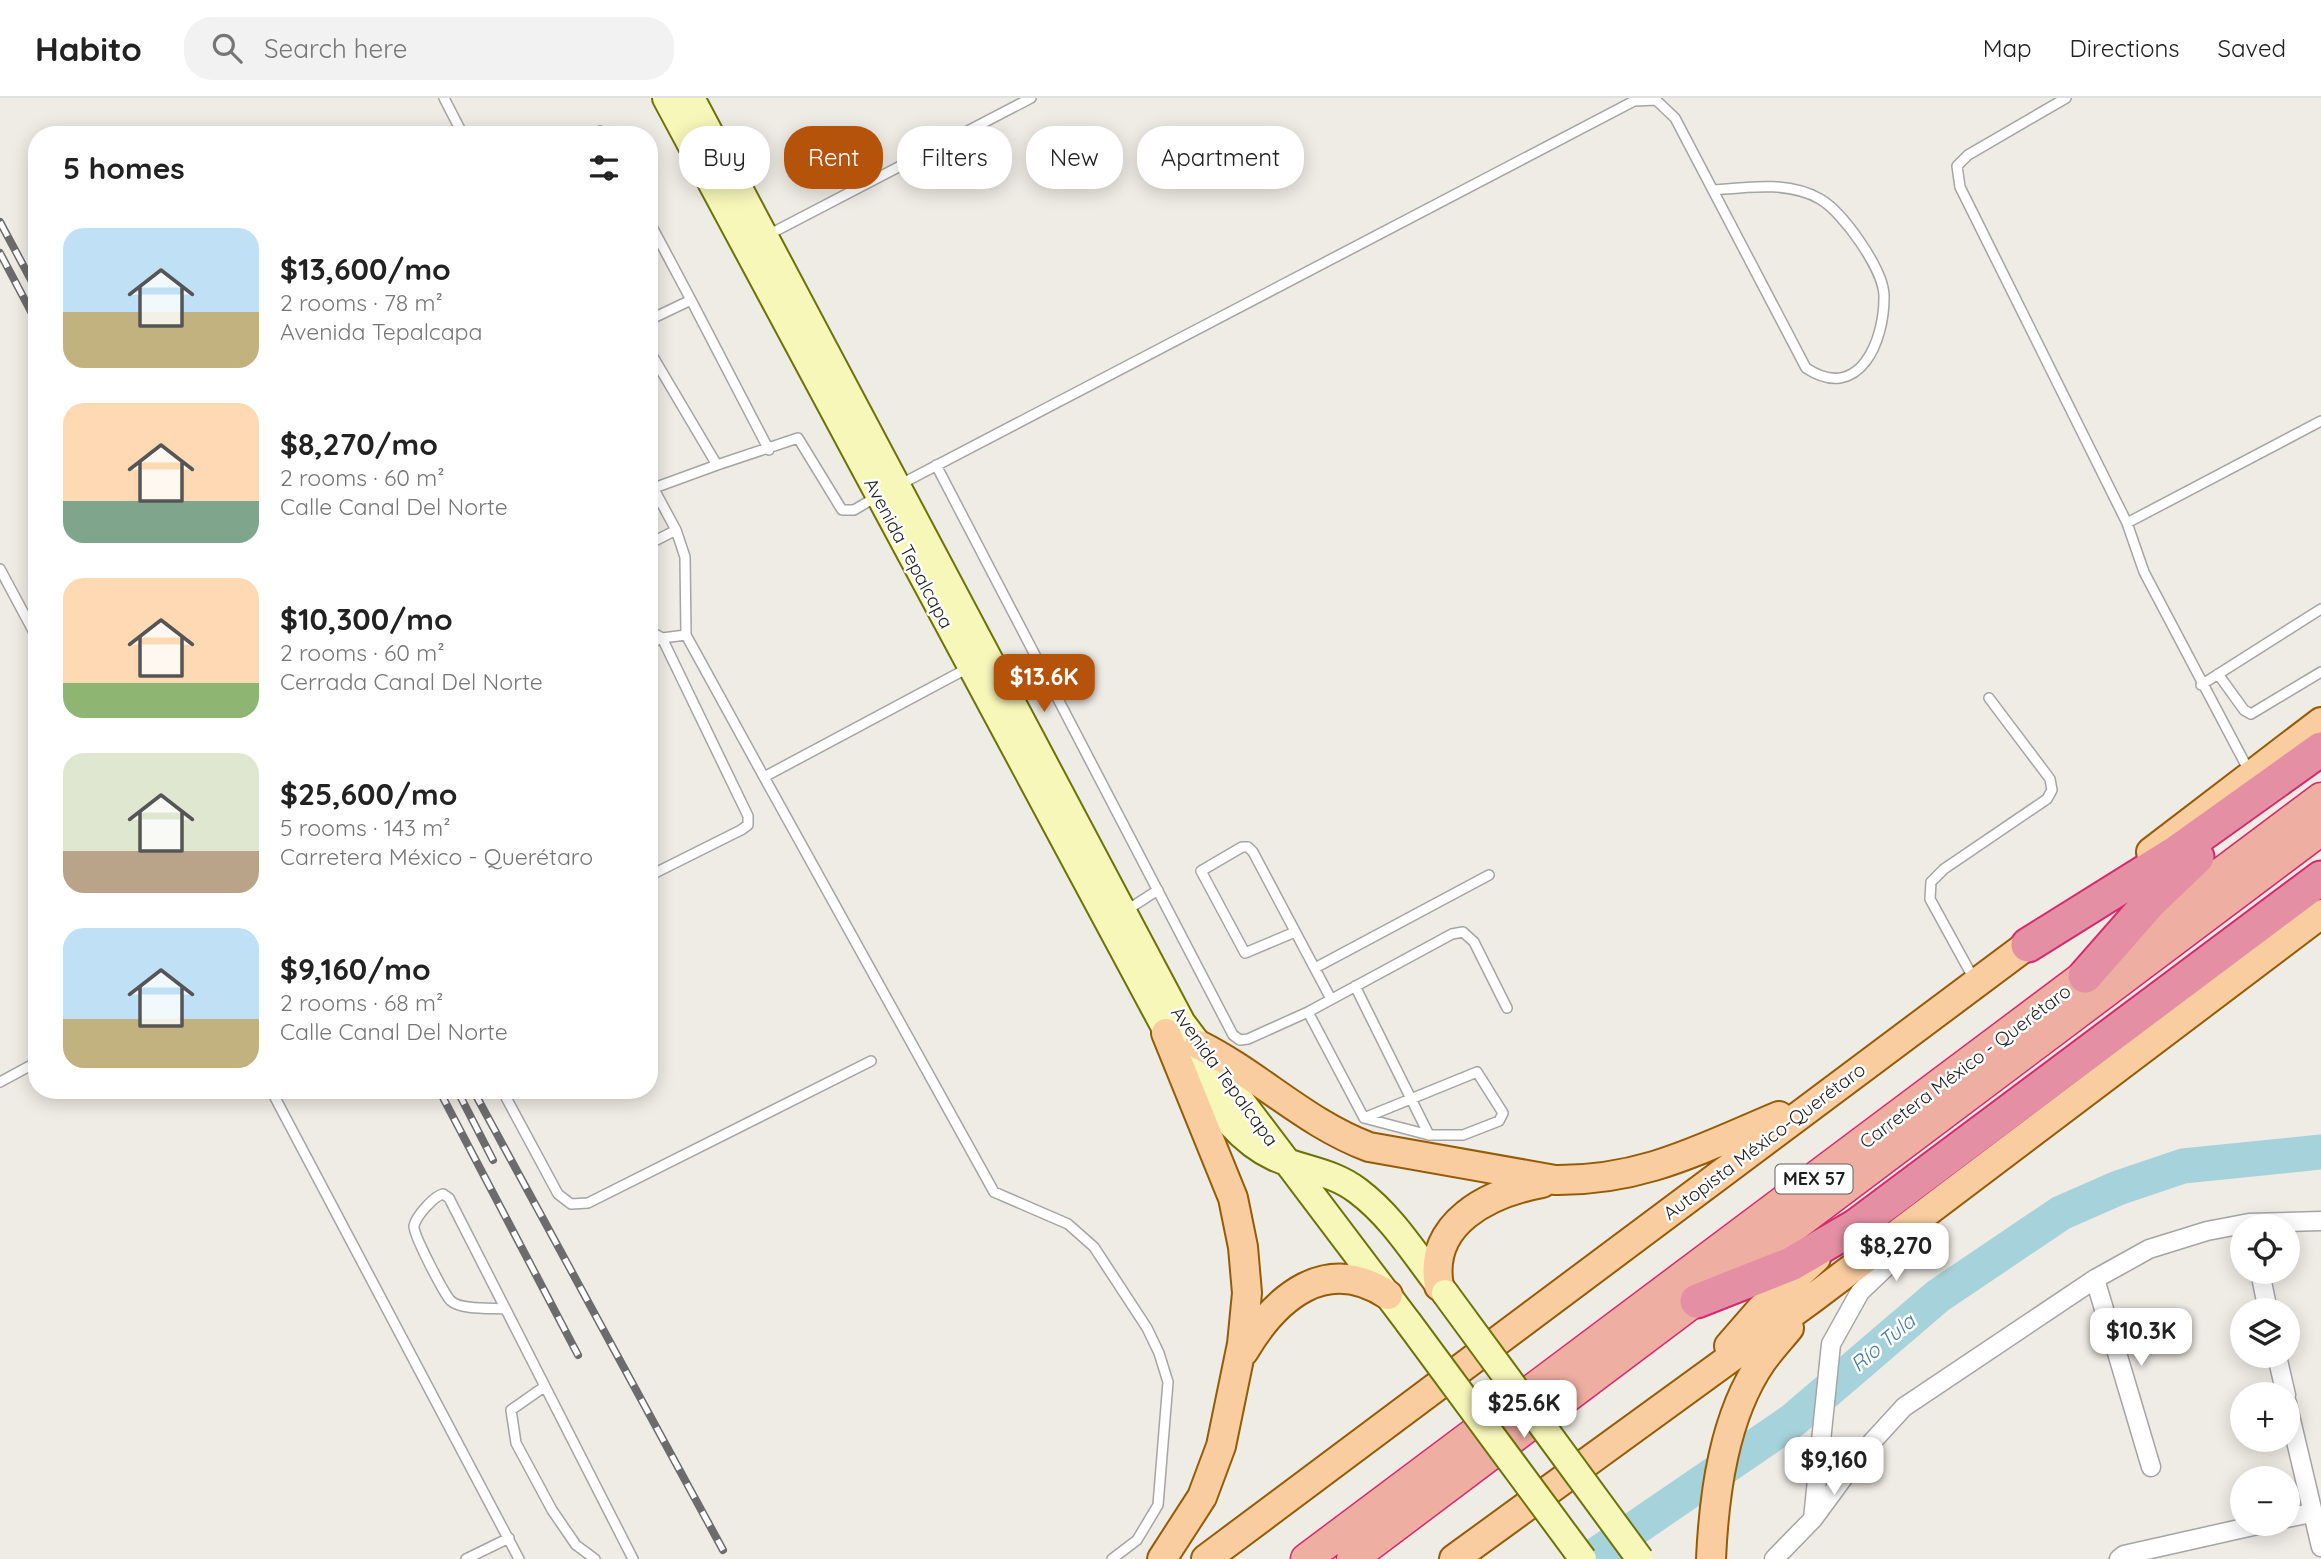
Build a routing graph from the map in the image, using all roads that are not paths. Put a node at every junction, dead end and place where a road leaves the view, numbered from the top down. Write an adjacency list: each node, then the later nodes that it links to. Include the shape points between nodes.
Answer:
1 (444, 98): 6 (lane)
2 (666, 98): 9 (main road, Avenida Tepalcapa)
3 (691, 98): 9 (main road, Avenida Tepalcapa)
4 (1031, 98): 9 (lane)
5 (2066, 98): 20 (lane, via 1968,155 1957,166 1958,177)
6 (458, 126)
7 (1714, 190): 7 (lane, via 1806,368 1822,379 1844,378 1870,358 1881,331 1884,292 1869,256 1847,225 1820,199 1789,189); 16 (lane, via 1675,118 1656,100 1634,100)
8 (658, 238): 10 (lane)
9 (755, 242): 18 (main road, Avenida Tepalcapa)
10 (691, 300): 11 (lane); 14 (lane)
11 (658, 316)
12 (658, 365): 15 (lane)
13 (2321, 421): 20 (lane)
14 (769, 450): 15 (lane); 18 (lane, via 799,438 842,510 854,510)
15 (717, 464): 17 (lane)
16 (936, 465): 18 (lane); 44 (lane)
17 (658, 482)
18 (888, 491): 30 (main road, Avenida Tepalcapa); 45 (main road, Avenida Tepalcapa)
19 (658, 496): 21 (lane)
20 (2127, 523): 33 (lane, via 2144,572)
21 (676, 530): 22 (lane); 26 (lane, via 685,557)
22 (658, 539)
23 (0, 569): 25 (lane)
24 (2321, 609): 32 (lane)
25 (28, 621)
26 (686, 635): 28 (lane); 38 (lane)
27 (658, 636): 28 (lane)
28 (662, 638): 29 (lane); 41 (lane, via 748,816 748,825)
29 (658, 640)
30 (970, 667): 38 (lane); 56 (main road, Avenida Tepalcapa)
31 (2321, 672): 32 (lane, via 2251,714)
32 (2218, 674): 33 (lane)
33 (2201, 685): 37 (lane)
34 (1989, 698): 51 (lane, via 2050,779 2052,790 2047,799 1944,869 1931,883 1930,899)
35 (2321, 722): 37 (main road, Autopista México-Querétaro)
36 (2311, 757): 48 (highway, via 2177,852); 50 (highway, via 2172,880)
37 (2251, 775): 48 (main road, Autopista México-Querétaro)
38 (764, 777): 97 (lane, via 994,1192 1081,1233 1159,1353 1168,1382 1158,1505 1137,1540)
39 (2321, 798): 50 (highway, Carretera México - Querétaro / MEX 57)
40 (2321, 830): 78 (highway, Carretera México - Querétaro / MEX 57)
41 (658, 871)
42 (1489, 875): 49 (lane)
43 (2321, 878): 73 (highway)
44 (1158, 890): 45 (lane); 55 (lane, via 1233,1035 1248,1039)
45 (1123, 912): 57 (main road, Avenida Tepalcapa, via 1182,1023)
46 (2321, 914): 69 (main road)
47 (1295, 932): 47 (lane, via 1248,847 1201,871 1245,953); 49 (lane)
48 (2028, 945): 51 (main road, Autopista México-Querétaro)
49 (1315, 968): 53 (lane)
50 (2085, 976): 100 (highway, Carretera México - Querétaro / MEX 57)
51 (1976, 983): 64 (main road, Autopista México-Querétaro)
52 (1354, 986): 53 (lane); 54 (lane, via 1463,932 1474,942); 63 (lane)
53 (1331, 999): 55 (lane)
54 (1507, 1008)
55 (1308, 1012): 65 (lane)
56 (1166, 1033): 67 (main road, Avenida Tepalcapa, via 1233,1125 1258,1148); 80 (main road, via 1225,1172 1240,1224 1247,1293)
57 (1199, 1045): 67 (main road, Avenida Tepalcapa); 68 (main road, via 1241,1068 1307,1117 1369,1147)
58 (871, 1061): 62 (lane, via 580,1204 571,1204 558,1194)
59 (28, 1067): 60 (lane)
60 (0, 1082)
61 (276, 1099): 89 (lane)
62 (507, 1099)
63 (1411, 1099): 65 (lane); 66 (lane); 66 (lane, via 1477,1072 1503,1113 1499,1121 1463,1135)
64 (1820, 1099): 68 (main road, via 1650,1169 1611,1178); 99 (main road, Autopista México-Querétaro)
65 (1364, 1118): 66 (lane)
66 (1429, 1135)
67 (1289, 1163): 75 (main road, Avenida Tepalcapa, via 1332,1175 1357,1189 1386,1216); 76 (main road, Avenida Tepalcapa)
68 (1555, 1180): 75 (main road, via 1513,1191 1460,1217 1439,1252)
69 (1935, 1207): 77 (main road); 87 (street, via 1904,1250 1860,1292 1831,1343)
70 (2321, 1221): 71 (street)
71 (2300, 1222)
72 (2230, 1229): 74 (street, via 2175,1239)
73 (1846, 1233): 78 (highway, via 1768,1275); 81 (main road, via 1762,1308)
74 (2095, 1279): 84 (street); 87 (street, via 1904,1406 1860,1455)
75 (1442, 1289): 104 (main road, Avenida Tepalcapa, bridge)
76 (1388, 1295): 80 (main road, via 1350,1279 1325,1279 1304,1287 1266,1319); 103 (main road, Avenida Tepalcapa, bridge)
77 (1813, 1298): 81 (main road); 91 (main road, via 1761,1363 1735,1417 1720,1476)
78 (1697, 1301): 101 (highway, Carretera México - Querétaro / MEX 57)
79 (505, 1309): 79 (lane, via 458,1305 448,1297 415,1232 417,1220 438,1196 449,1198); 82 (lane)
80 (1236, 1370): 98 (main road, via 1229,1415 1210,1477 1191,1517)
81 (1700, 1380): 102 (main road)
82 (544, 1387): 95 (lane, via 511,1410 516,1443 576,1545); 96 (lane)
83 (2298, 1452): 85 (street)
84 (2151, 1467)
85 (2311, 1513): 86 (street); 90 (street)
86 (2300, 1515)
87 (1813, 1519): 105 (street)
88 (2230, 1535): 92 (street)
89 (509, 1538): 93 (lane); 94 (lane)
90 (2321, 1548)
91 (1711, 1551)
92 (2184, 1551): 106 (street)
93 (466, 1559)
94 (519, 1559)
95 (595, 1559)
96 (633, 1559)
97 (1112, 1559)
98 (1162, 1559)
99 (1206, 1559)
100 (1307, 1559)
101 (1352, 1559)
102 (1454, 1559)
103 (1583, 1559)
104 (1640, 1559)
105 (1774, 1559)
106 (2119, 1559)

